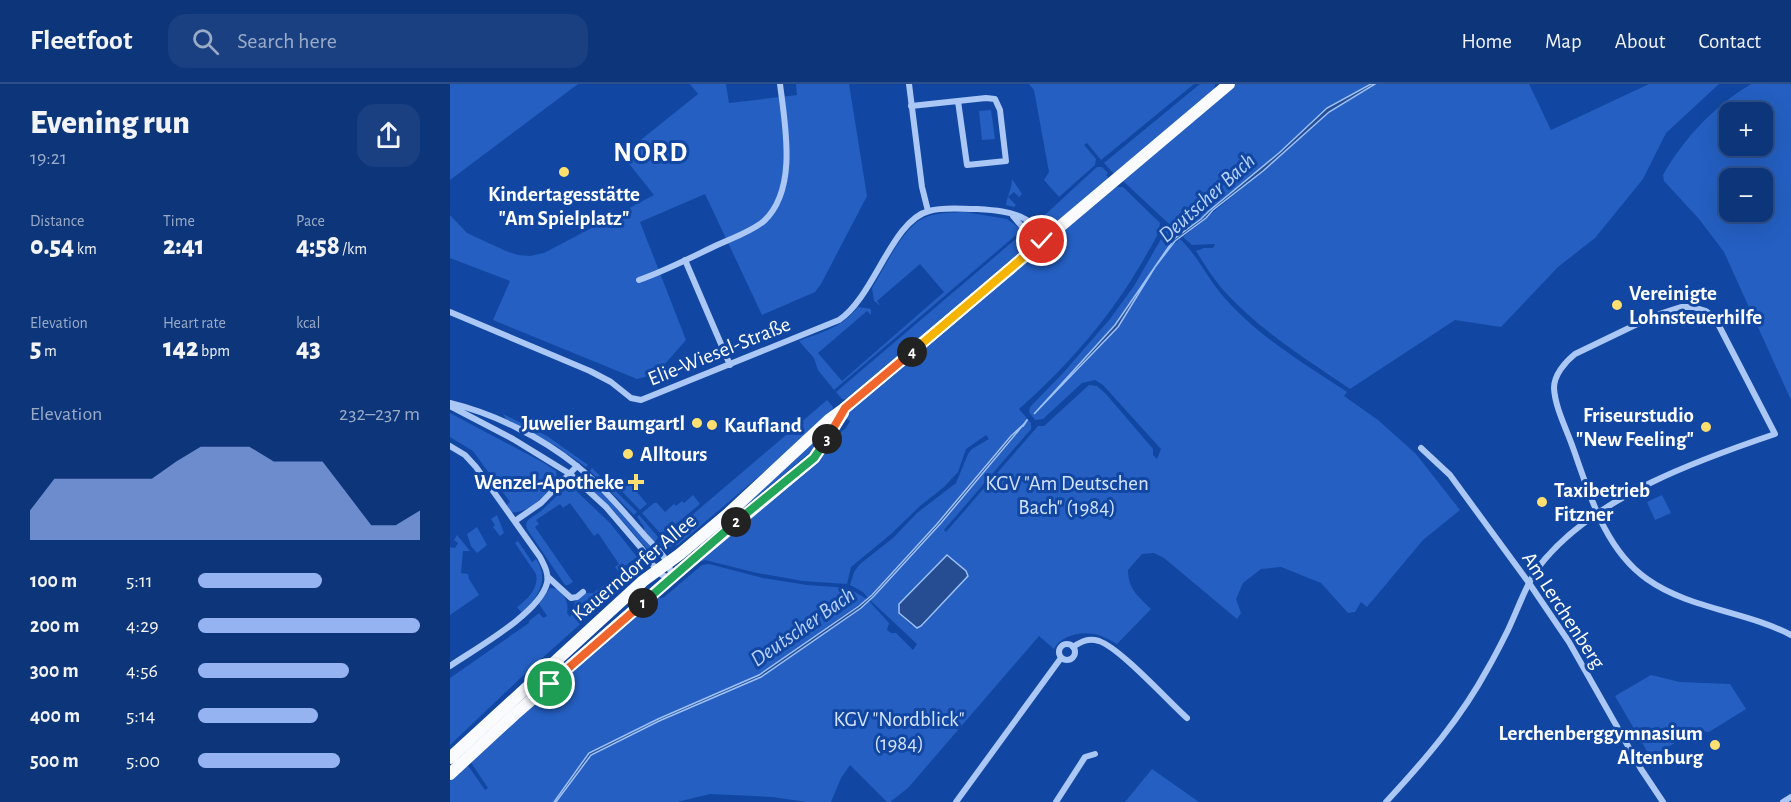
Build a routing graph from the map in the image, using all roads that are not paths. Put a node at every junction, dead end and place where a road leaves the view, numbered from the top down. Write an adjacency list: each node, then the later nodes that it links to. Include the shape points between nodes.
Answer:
1 (780, 84): 8 (street, via 787,160 784,181 770,214 756,226)
2 (909, 84): 5 (street)
3 (1229, 84): 7 (main road, Kauerndorfer Allee)
4 (958, 101): 4 (street, via 995,99 1000,110 1006,161 966,165); 5 (street)
5 (911, 106): 6 (street)
6 (928, 211): 7 (street, via 1004,212 1013,215); 11 (street, Elie-Wiesel-Straße, via 897,238 863,296 844,317)
7 (1041, 241): 13 (main road, Kauerndorfer Allee)
8 (685, 260): 9 (street); 11 (street)
9 (639, 280)
10 (450, 312): 11 (street, Elie-Wiesel-Straße, via 600,376 635,400)
11 (730, 365)
12 (450, 404): 16 (street, via 468,407 514,427); 17 (street)
13 (845, 408): 20 (main road, Kauerndorfer Allee); 23 (main road, Kauerndorfer Allee, via 814,458)
14 (450, 446): 19 (street, via 474,464)
15 (1421, 448): 24 (street, Am Lerchenberg, via 1450,475)
16 (577, 466): 17 (street); 20 (street)
17 (570, 474): 19 (street, via 541,503); 21 (street, via 606,507)
18 (1598, 514): 18 (street, via 1706,458 1775,434 1715,318 1706,311 1681,307 1656,315 1586,348 1564,363 1554,387); 24 (street, via 1579,526 1544,560); 26 (street, via 1624,558 1667,592)
19 (515, 521): 22 (street, via 546,567)
20 (668, 563): 21 (main road, Kauerndorfer Allee); 23 (street)
21 (657, 571): 23 (street); 32 (main road, Kauerndorfer Allee)
22 (548, 577): 25 (street, via 570,598); 29 (street, via 544,590 526,613)
23 (671, 578): 33 (main road, Kauerndorfer Allee)
24 (1529, 583): 37 (street, via 1508,631 1457,720); 38 (street, Am Lerchenberg, via 1569,642)
25 (583, 592)
26 (1791, 635)
27 (1073, 647): 28 (street, via 1073,657 1066,661); 28 (street, via 1061,646); 30 (street, via 1090,640 1113,649)
28 (1061, 658): 35 (street)
29 (450, 666)
30 (1187, 718)
31 (1095, 754): 36 (street, via 1085,757)
32 (450, 758)
33 (450, 774)
34 (1791, 797): 39 (street)
35 (956, 802)
36 (1056, 802)
37 (1386, 802)
38 (1663, 802)
39 (1783, 802)

